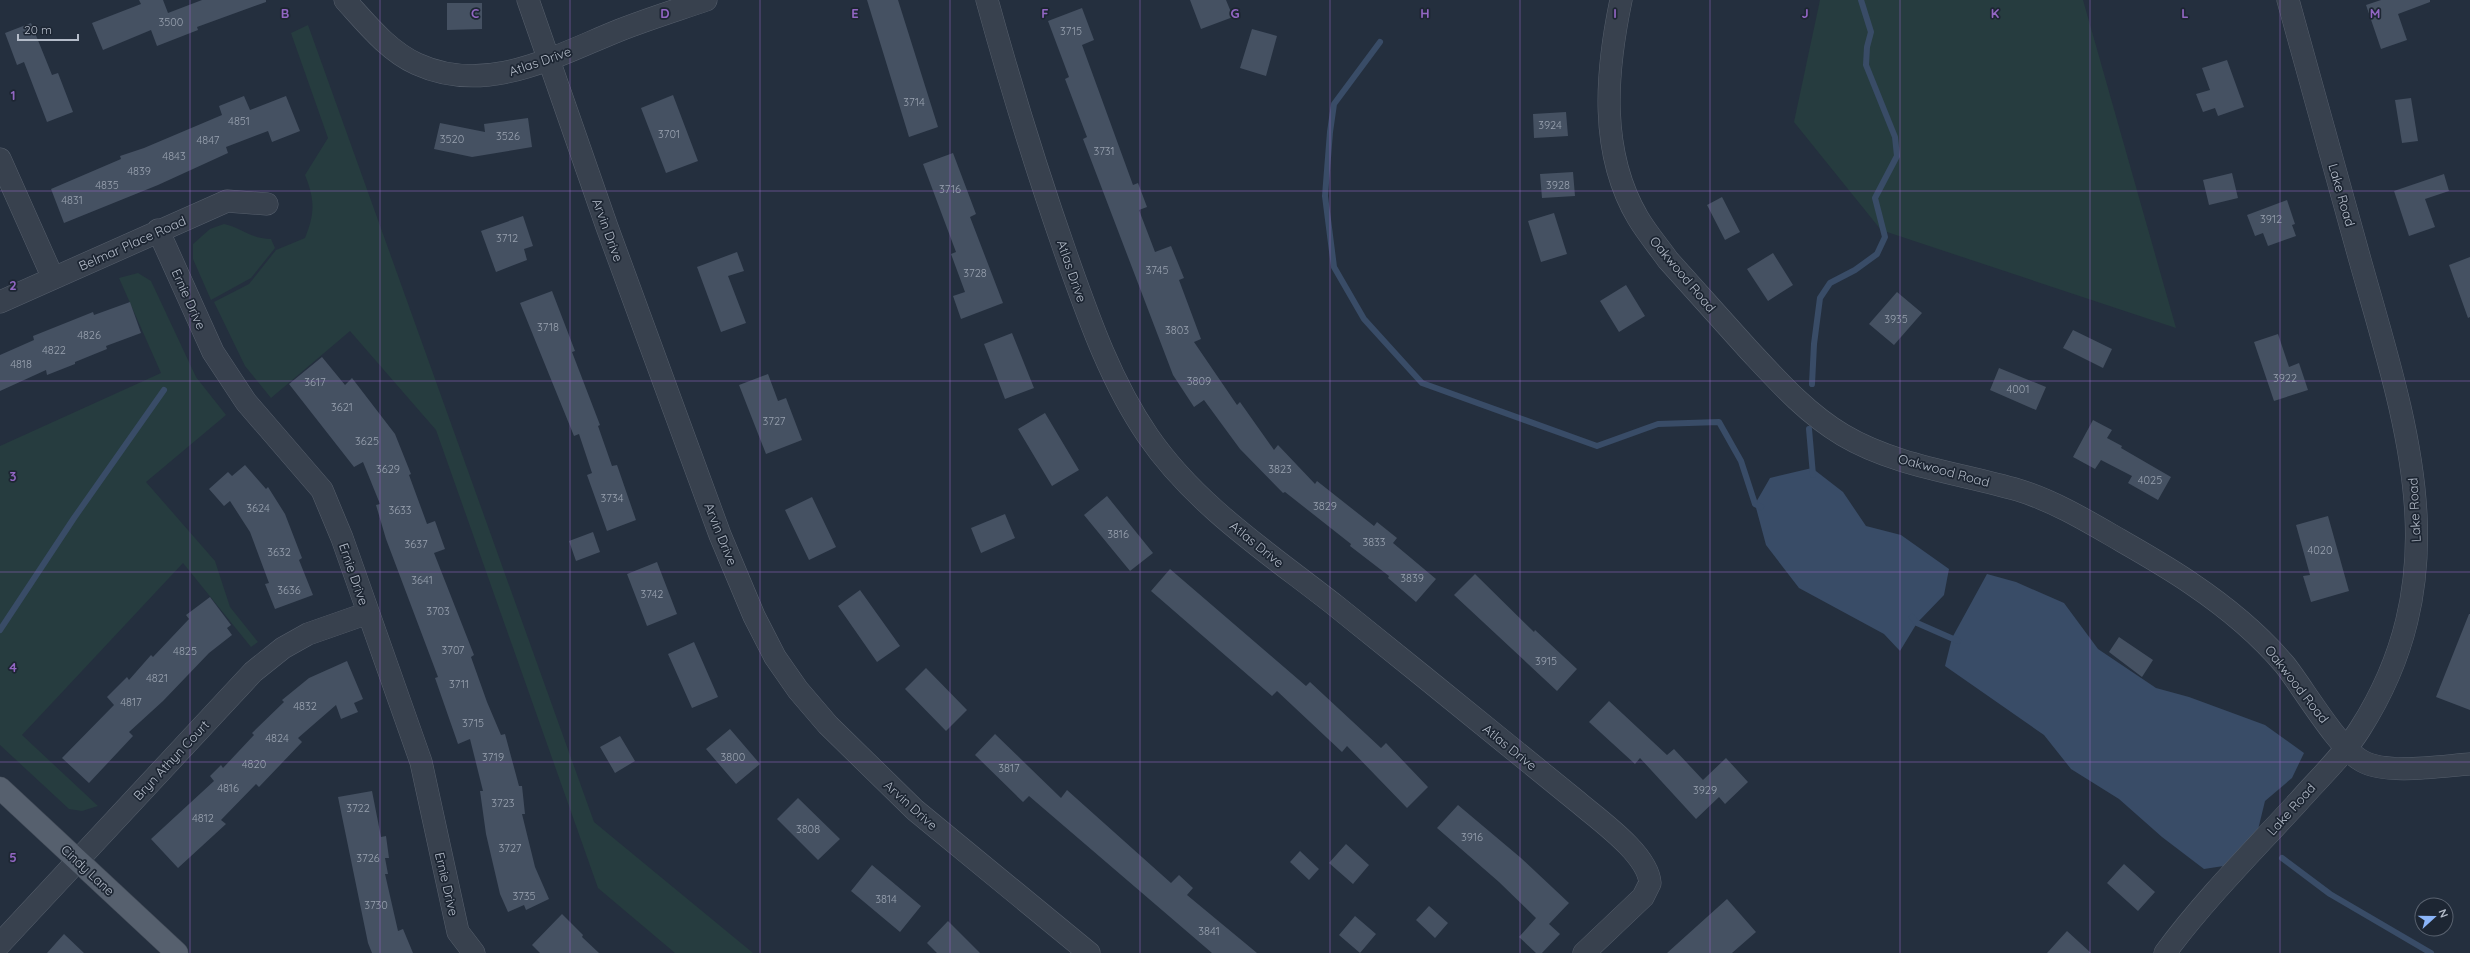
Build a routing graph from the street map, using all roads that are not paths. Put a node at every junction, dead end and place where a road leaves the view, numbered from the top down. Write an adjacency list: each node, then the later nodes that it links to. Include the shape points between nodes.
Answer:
1 (345, 0): 7 (street, Atlas Drive, via 394,50 418,64 444,73 494,76)
2 (528, 0): 7 (street, Arvin Drive)
3 (706, 0): 7 (street, Atlas Drive, via 622,29)
4 (988, 0): 22 (street, Atlas Drive, via 1039,176 1090,321 1120,391 1149,438 1175,470 1231,523 1578,802 1625,843 1646,870 1650,883 1643,897)
5 (1621, 0): 14 (street, Oakwood Road, via 1610,76 1609,116 1618,172 1630,202 1668,260 1776,380 1820,418 1863,445 1897,458 2019,490 2047,500 2179,575 2227,610 2262,641 2285,665)
6 (2288, 0): 14 (street, Lake Road, via 2395,385 2415,493 2415,580 2408,618 2388,674 2372,708)
7 (548, 60): 21 (street, Arvin Drive, via 720,535 754,616 775,657 828,726 915,810)
8 (0, 159): 11 (street)
9 (267, 204): 10 (street, Belmar Place Road, via 227,201)
10 (158, 230): 11 (street, Belmar Place Road); 13 (street, Ernie Drive, via 213,352 246,402 322,490)
11 (53, 278): 12 (street, Belmar Place Road)
12 (0, 302)
13 (368, 613): 17 (street, Bryn Athyn Court, via 308,634 283,648 253,672); 20 (street, Ernie Drive, via 421,762 458,932)
14 (2346, 747): 15 (street, Oakwood Road, via 2355,757 2377,767); 23 (street, Lake Road, via 2215,892)
15 (2470, 764)
16 (0, 788): 17 (main road, Cindy Lane)
17 (78, 860): 18 (street, Bryn Athyn Court); 19 (main road, Cindy Lane)
18 (0, 944)
19 (177, 953)
20 (474, 953)
21 (1089, 953)
22 (1584, 953)
23 (2165, 953)

